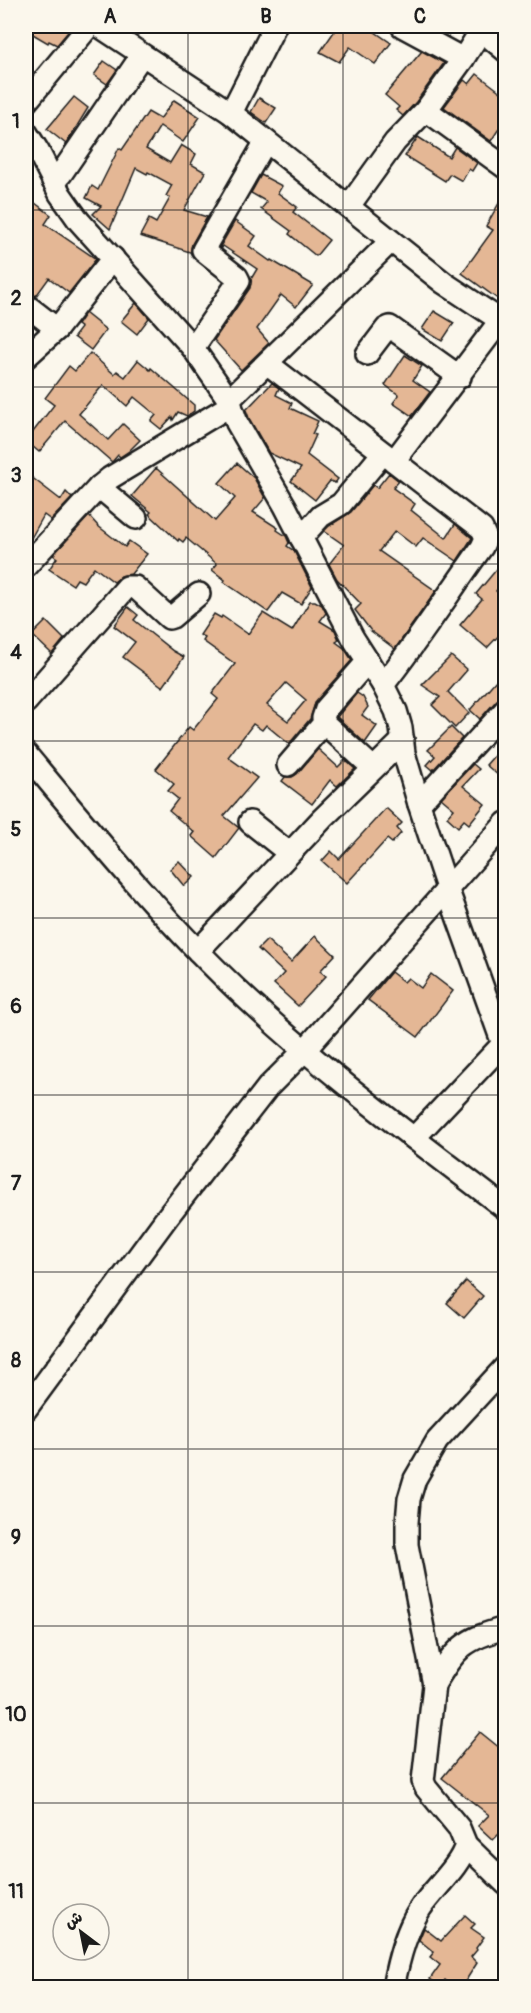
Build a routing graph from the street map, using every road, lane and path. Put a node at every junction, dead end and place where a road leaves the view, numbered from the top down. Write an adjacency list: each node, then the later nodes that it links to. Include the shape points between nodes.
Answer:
1 (89, 26): 9 (street)
2 (99, 26): 7 (street)
3 (275, 26): 11 (street)
4 (402, 26): 8 (street)
5 (482, 28): 6 (street); 8 (street)
6 (506, 51)
7 (142, 55): 11 (street); 16 (street)
8 (463, 59): 10 (street)
9 (26, 102)
10 (426, 110): 15 (street); 17 (street, via 395,142)
11 (231, 113): 13 (street)
12 (26, 132): 14 (street)
13 (266, 141): 17 (street); 23 (street, via 203,250 239,281)
14 (32, 159): 16 (street)
15 (506, 168)
16 (53, 181): 19 (street, via 79,221)
17 (349, 206): 18 (street)
18 (391, 241): 21 (street); 26 (street)
19 (113, 258): 22 (street); 23 (street)
20 (26, 305): 22 (street)
21 (503, 323): 27 (street)
22 (57, 329): 25 (street)
23 (193, 348): 28 (street)
24 (367, 354): 27 (street, via 390,327)
25 (26, 357)
26 (268, 364): 28 (street); 29 (street)
27 (460, 376): 29 (street)
28 (230, 403): 30 (street); 32 (street, via 237,423)
29 (389, 457): 32 (street); 36 (street, via 482,529 486,538)
30 (99, 487): 31 (street); 33 (street)
31 (136, 518)
32 (301, 538): 35 (street)
33 (26, 566)
34 (200, 594): 37 (street, via 169,618 135,586 127,587)
35 (368, 661): 36 (street); 39 (street, via 326,710)
36 (383, 685): 40 (street, via 396,711)
37 (26, 702)
38 (506, 709): 44 (street)
39 (324, 723): 42 (street); 43 (street)
40 (403, 740): 43 (street); 44 (street)
41 (26, 754): 49 (street)
42 (288, 765)
43 (373, 768): 47 (street)
44 (419, 804): 48 (street)
45 (250, 822): 47 (street)
46 (506, 823): 48 (street)
47 (289, 853): 49 (street)
48 (447, 888): 50 (street); 51 (street)
49 (198, 951): 51 (street)
50 (504, 1048): 52 (street)
51 (304, 1051): 52 (street); 55 (street, via 268,1087 235,1129)
52 (414, 1138): 53 (street)
53 (506, 1209)
54 (506, 1366): 57 (street, via 436,1441 415,1479 409,1499 407,1545)
55 (26, 1409)
56 (506, 1628): 57 (street, via 463,1644)
57 (434, 1685): 58 (street, via 423,1781 459,1828)
58 (466, 1845): 59 (street); 60 (street, via 420,1908)
59 (506, 1884)
60 (393, 1988)

